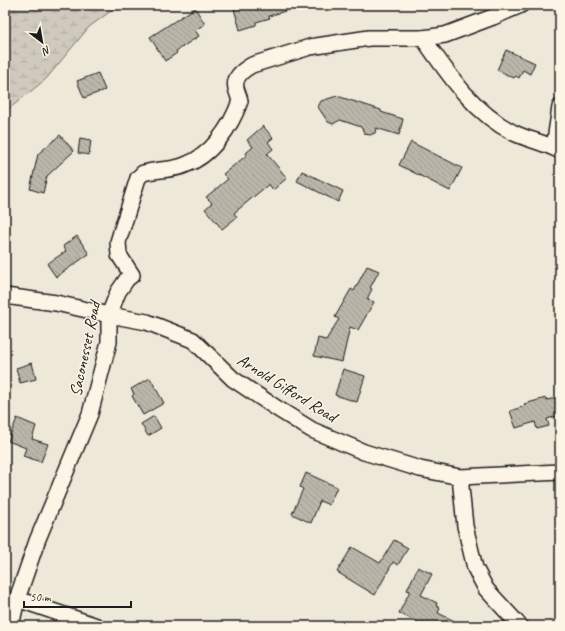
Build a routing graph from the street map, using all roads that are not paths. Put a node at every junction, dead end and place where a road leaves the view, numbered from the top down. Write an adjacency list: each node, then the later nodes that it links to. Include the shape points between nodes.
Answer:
1 (521, 5): 2 (street, Saconesset Road, via 445,35)
2 (423, 38): 4 (street, via 468,98 493,120 514,133); 6 (street, Saconesset Road, via 369,38 310,47 244,69 236,78 240,101 237,110 213,148 186,165 143,173 137,180 118,242 119,256 132,275 118,292)
3 (560, 107): 4 (street)
4 (557, 149)
5 (5, 296): 6 (street, Arnold Gifford Road, via 56,303)
6 (109, 315): 8 (street, Arnold Gifford Road, via 147,322 192,340 233,379 312,430 364,452 420,470); 9 (street, Saconesset Road, via 109,342 90,414 37,541)
7 (560, 472): 8 (street, Arnold Gifford Road)
8 (460, 477): 12 (street, via 465,526 475,568 486,589)
9 (17, 600): 10 (street, Saconesset Road); 11 (street)
10 (11, 626)
11 (97, 626)
12 (520, 626)

